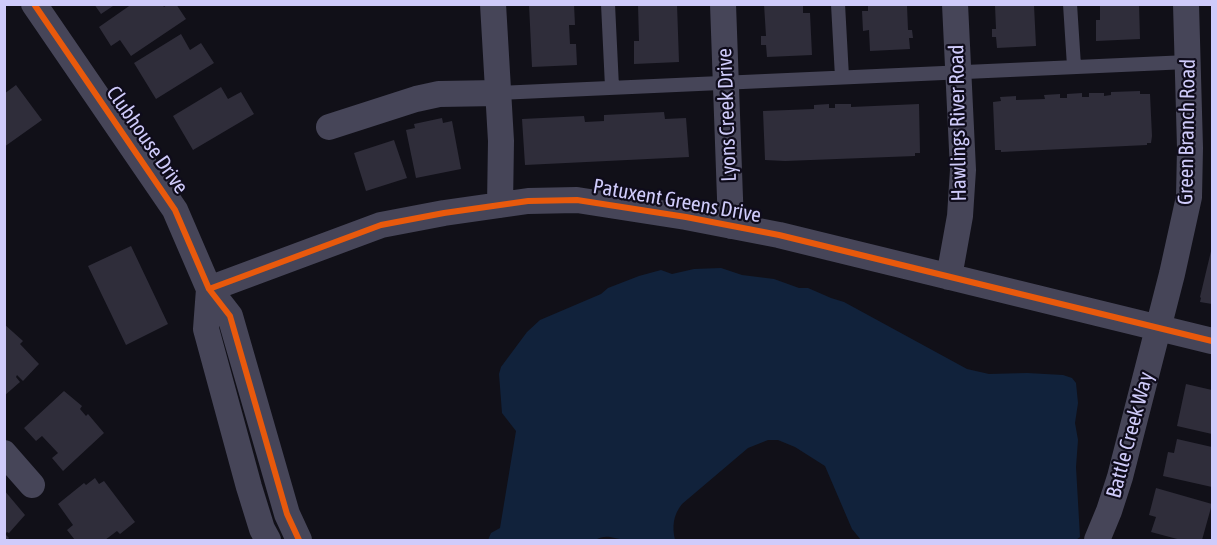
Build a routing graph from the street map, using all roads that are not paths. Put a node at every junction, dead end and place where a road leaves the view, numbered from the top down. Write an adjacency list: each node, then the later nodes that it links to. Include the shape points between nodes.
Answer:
1 (34, 4): 20 (street, Clubhouse Drive, via 175,210)
2 (493, 4): 15 (street)
3 (608, 4): 14 (lane)
4 (723, 4): 13 (street, Lyons Creek Drive)
5 (838, 4): 12 (lane)
6 (955, 4): 11 (street, Hawlings River Road)
7 (1070, 4): 10 (lane)
8 (1186, 4): 9 (street, Green Branch Road)
9 (1188, 62): 10 (lane); 21 (street, Green Branch Road, via 1189,197)
10 (1074, 66): 11 (lane)
11 (958, 73): 12 (lane); 19 (street, Hawlings River Road, via 963,170)
12 (842, 77): 13 (lane)
13 (726, 82): 14 (lane); 18 (street, Lyons Creek Drive)
14 (612, 87): 15 (lane)
15 (498, 93): 16 (street, via 439,94); 17 (street)
16 (329, 127)
17 (500, 205): 18 (street, Patuxent Greens Drive, via 578,200); 20 (street, Patuxent Greens Drive, via 381,225)
18 (731, 226): 19 (street, Patuxent Greens Drive)
19 (949, 277): 21 (street, Patuxent Greens Drive)
20 (209, 289): 25 (street, Clubhouse Drive, via 206,329 249,487); 26 (street, Clubhouse Drive, via 230,316 287,514)
21 (1157, 328): 22 (street, Patuxent Greens Drive); 27 (street, Battle Creek Way, via 1120,477)
22 (1212, 341)
23 (4, 453): 24 (street)
24 (32, 485)
25 (268, 540)
26 (299, 540)
27 (1097, 540)

